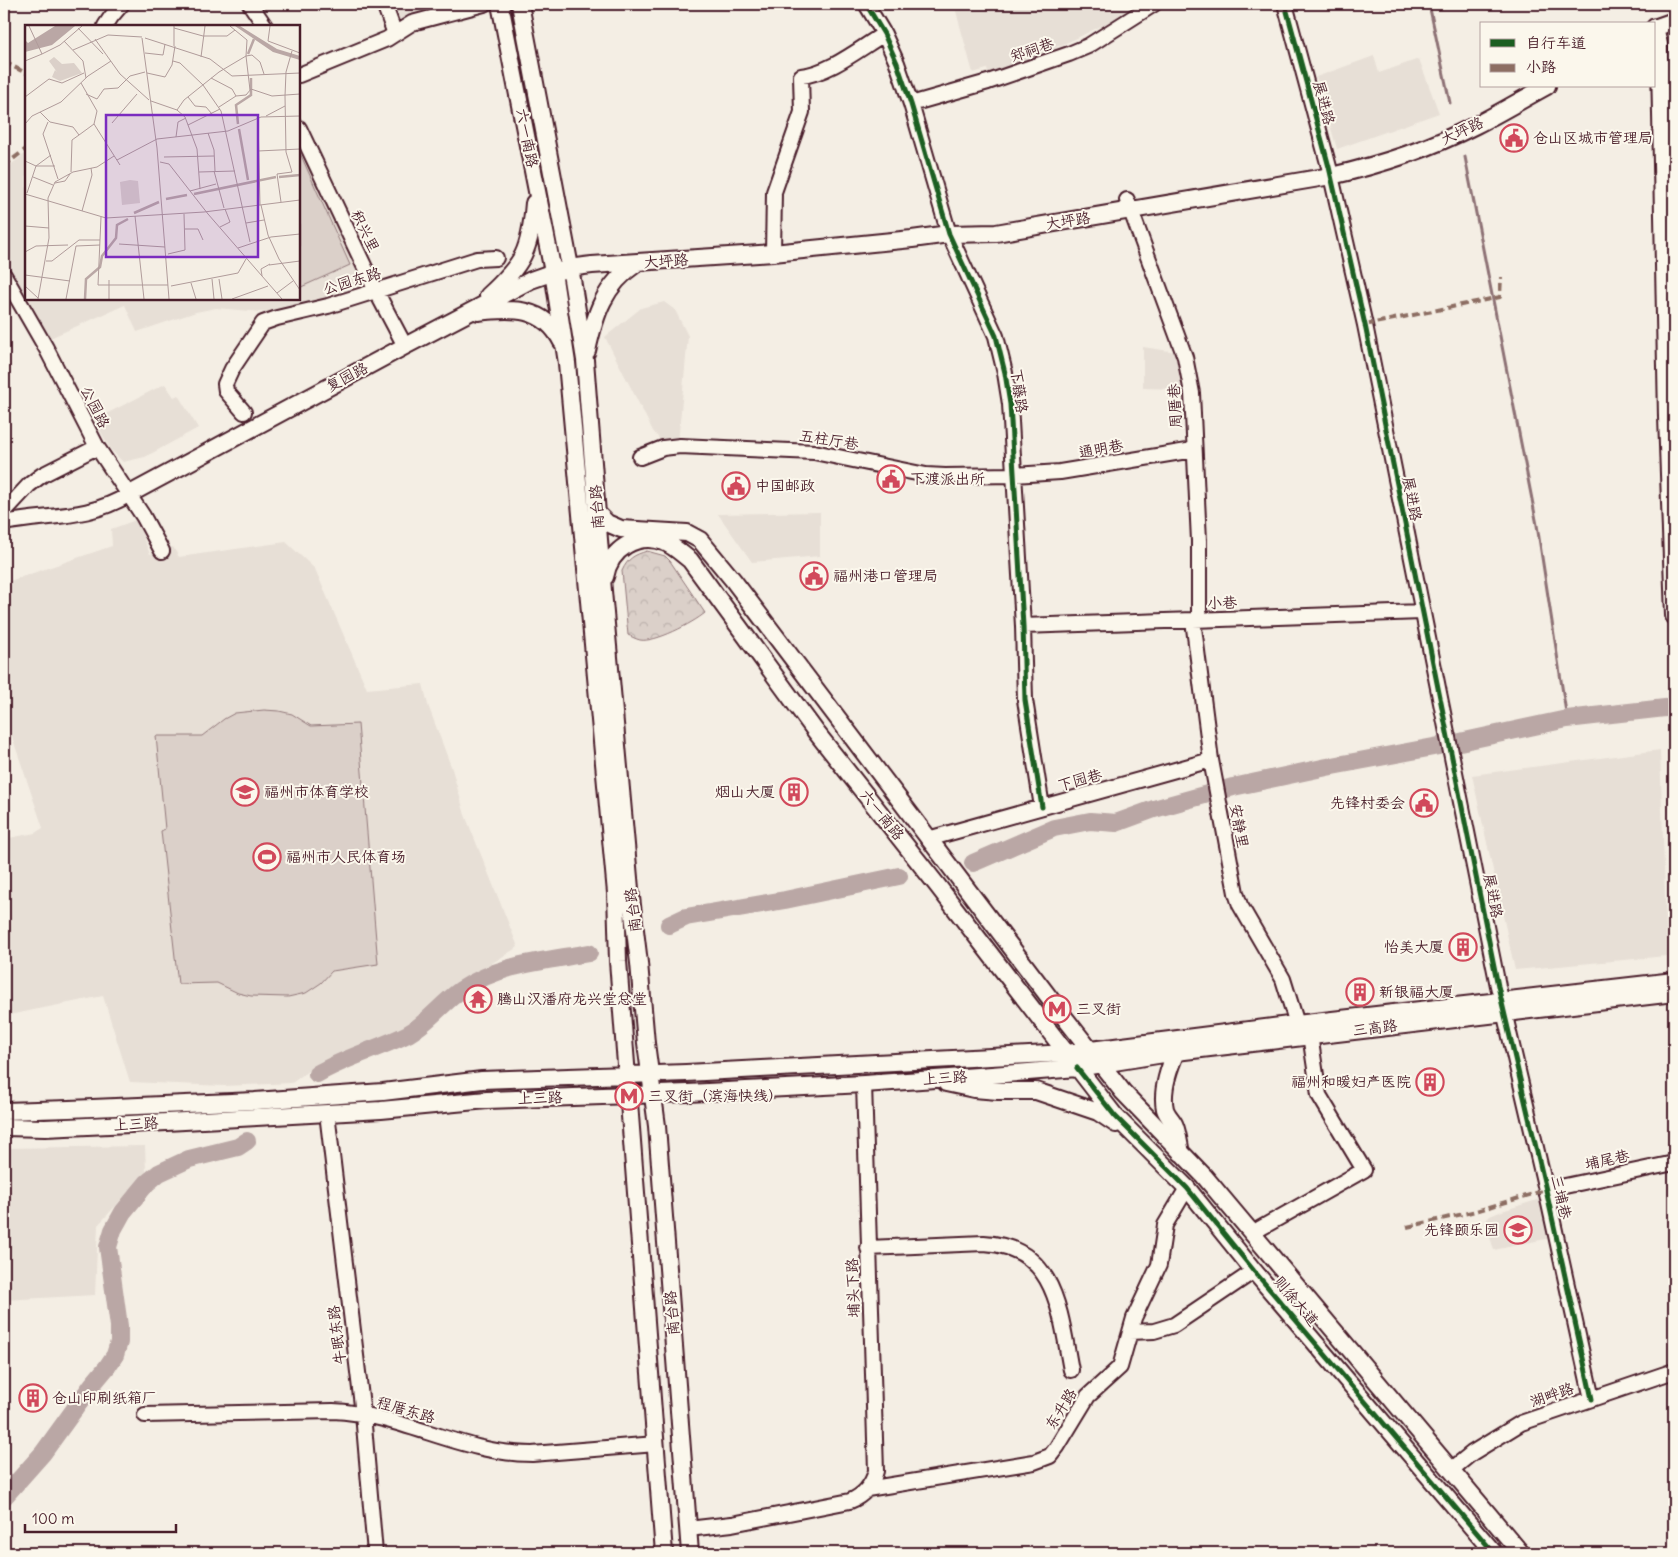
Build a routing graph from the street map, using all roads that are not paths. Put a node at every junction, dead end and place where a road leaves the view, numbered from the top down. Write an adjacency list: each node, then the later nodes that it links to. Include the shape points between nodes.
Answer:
1 (122, 4): 10 (street)
2 (250, 4): 11 (street)
3 (384, 4): 14 (street)
4 (484, 4): 14 (street, via 412,23)
5 (500, 4): 24 (main road, 六一南路)
6 (520, 4): 30 (main road, 六一南路)
7 (866, 4): 15 (street, 下藤路)
8 (1154, 4): 20 (street, 郑祠巷, via 1088,46 1069,54)
9 (1285, 4): 23 (street, 展进路)
10 (106, 25)
11 (264, 25)
12 (1674, 26): 13 (main road)
13 (1656, 32)
14 (396, 34): 17 (street)
15 (884, 34): 20 (street, 下藤路); 27 (street, via 825,70 801,76 802,112 774,192)
16 (1656, 38): 38 (main road, via 1660,63)
17 (300, 74)
18 (1524, 88): 21 (main road)
19 (1543, 88): 21 (main road, 大坪路)
20 (911, 104): 26 (street, 下藤路)
21 (1474, 121): 23 (main road, 大坪路, via 1447,134 1391,148)
22 (300, 130): 33 (street, 积兴里)
23 (1330, 171): 25 (main road, 大坪路); 50 (street, 展进路, via 1365,325)
24 (536, 183): 31 (main road, 六一南路); 34 (main road, via 532,230 524,254 505,281)
25 (1128, 206): 26 (main road, 大坪路, via 992,223); 41 (street, 周厝巷, via 1185,356 1191,383)
26 (949, 234): 27 (main road, 大坪路); 43 (street, 下藤路, via 999,349 1010,404)
27 (773, 253): 29 (main road, 大坪路)
28 (496, 258): 33 (street, 公园东路, via 477,258)
29 (637, 263): 30 (main road, 大坪路); 37 (main road, via 621,276 604,298 594,318)
30 (570, 267): 31 (main road, 复园路); 37 (main road, 南台路)
31 (553, 272): 34 (main road, 复园路); 36 (main road, 南台路)
32 (4, 275): 40 (street, 公园路)
33 (376, 291): 35 (street, 积兴里); 39 (street, 公园东路, via 263,323 225,384 226,391)
34 (468, 313): 35 (main road, 复园路); 36 (main road, via 505,309 533,314 557,332)
35 (404, 346): 44 (main road, 复园路)
36 (564, 347): 67 (main road, 南台路, via 616,893)
37 (585, 360): 46 (main road, 南台路)
38 (1671, 390): 51 (main road)
39 (244, 412)
40 (97, 446): 44 (street, 公园路); 45 (street, via 42,475)
41 (1193, 450): 43 (street, 通明巷, via 1073,470); 52 (street, 周厝巷, via 1199,541)
42 (640, 457): 43 (street, 五柱厅巷, via 673,446 788,450 819,453 926,475)
43 (1014, 475): 53 (street, 下藤路)
44 (128, 495): 47 (street, via 112,505 89,512); 48 (street, 公园路)
45 (4, 512)
46 (598, 514): 49 (main road, 南台路); 56 (main road, 六一南路, via 608,524 621,529 687,533 700,540)
47 (4, 523)
48 (162, 551)
49 (603, 591): 64 (main road, 六一南路, via 612,557 630,544 652,539 671,545 690,560 816,732); 68 (main road, 南台路)
50 (1422, 612): 52 (street, 小巷); 59 (street, 展进路)
51 (1674, 616)
52 (1196, 620): 53 (street, 小巷); 54 (street, 安静里)
53 (1023, 626): 55 (street, 下藤路, via 1025,700)
54 (1212, 768): 55 (street, 下园巷); 60 (street, 安静里, via 1236,893 1283,979)
55 (1042, 807): 56 (street, 下园巷)
56 (928, 839): 62 (main road, 六一南路)
57 (1674, 981): 59 (main road, 三高路)
58 (1674, 993): 59 (main road, 三高路)
59 (1504, 1007): 60 (main road, 三高路); 61 (main road, 三高路); 80 (street, 三埔巷)
60 (1297, 1024): 62 (main road, 三高路)
61 (1310, 1035): 63 (main road, 三高路); 81 (street, via 1319,1095 1364,1170)
62 (1091, 1050): 64 (main road, 上三路); 65 (main road, 则徐大道)
63 (1176, 1052): 65 (main road, 三高路); 76 (main road, via 1168,1072 1164,1099 1168,1117 1175,1125)
64 (1067, 1053): 66 (main road, 六一南路); 68 (main road, 上三路)
65 (1103, 1065): 66 (main road, 三高路); 76 (main road, 则徐大道, via 1123,1092)
66 (1077, 1068): 69 (main road, 上三路); 77 (main road, 则徐大道, via 1116,1116)
67 (627, 1074): 68 (main road, 上三路); 72 (main road, 南台路); 73 (main road, 上三路, via 482,1080 383,1092 255,1100)
68 (650, 1074): 71 (main road, 南台路)
69 (927, 1079): 70 (main road, 上三路); 77 (main road, via 974,1089 1048,1094 1105,1115)
70 (864, 1084): 71 (main road, 上三路); 82 (street, 埔头下路)
71 (653, 1094): 72 (main road, 上三路); 93 (main road, 南台路)
72 (629, 1095): 74 (main road, 上三路, via 487,1100); 90 (main road, 南台路)
73 (4, 1111)
74 (326, 1113): 75 (main road, 上三路, via 45,1128); 88 (street, 牛眠东路)
75 (4, 1127)
76 (1181, 1153): 81 (main road, 则徐大道)
77 (1160, 1160): 79 (main road, 则徐大道)
78 (1674, 1163): 80 (street, 埔尾巷)
79 (1187, 1188): 83 (main road, 则徐大道); 84 (street, 东升路, via 1165,1225 1159,1265)
80 (1546, 1190): 87 (street, 三埔巷)
81 (1252, 1233): 91 (main road, 则徐大道)
82 (868, 1248): 85 (street, via 984,1243 1002,1245 1019,1252 1039,1268 1055,1294); 92 (street, 埔头下路, via 876,1471)
83 (1254, 1272): 84 (street, via 1174,1325 1154,1331); 97 (main road, 则徐大道)
84 (1130, 1332): 92 (street, 东升路, via 1120,1367 1088,1396 1050,1456 1034,1462)
85 (1071, 1370)
86 (1674, 1371): 87 (street, 湖畔路)
87 (1592, 1399): 91 (street, 湖畔路, via 1514,1427)
88 (363, 1414): 89 (street, 程厝东路, via 333,1411); 90 (street, 程厝东路, via 477,1448 512,1454); 94 (street, 牛眠东路)
89 (145, 1415)
90 (656, 1444): 95 (main road, 南台路)
91 (1451, 1470): 98 (main road, 则徐大道)
92 (867, 1489): 93 (street, via 850,1502)
93 (688, 1529): 96 (main road, 南台路)
94 (375, 1553)
95 (664, 1553)
96 (690, 1553)
97 (1494, 1553)
98 (1521, 1553)

